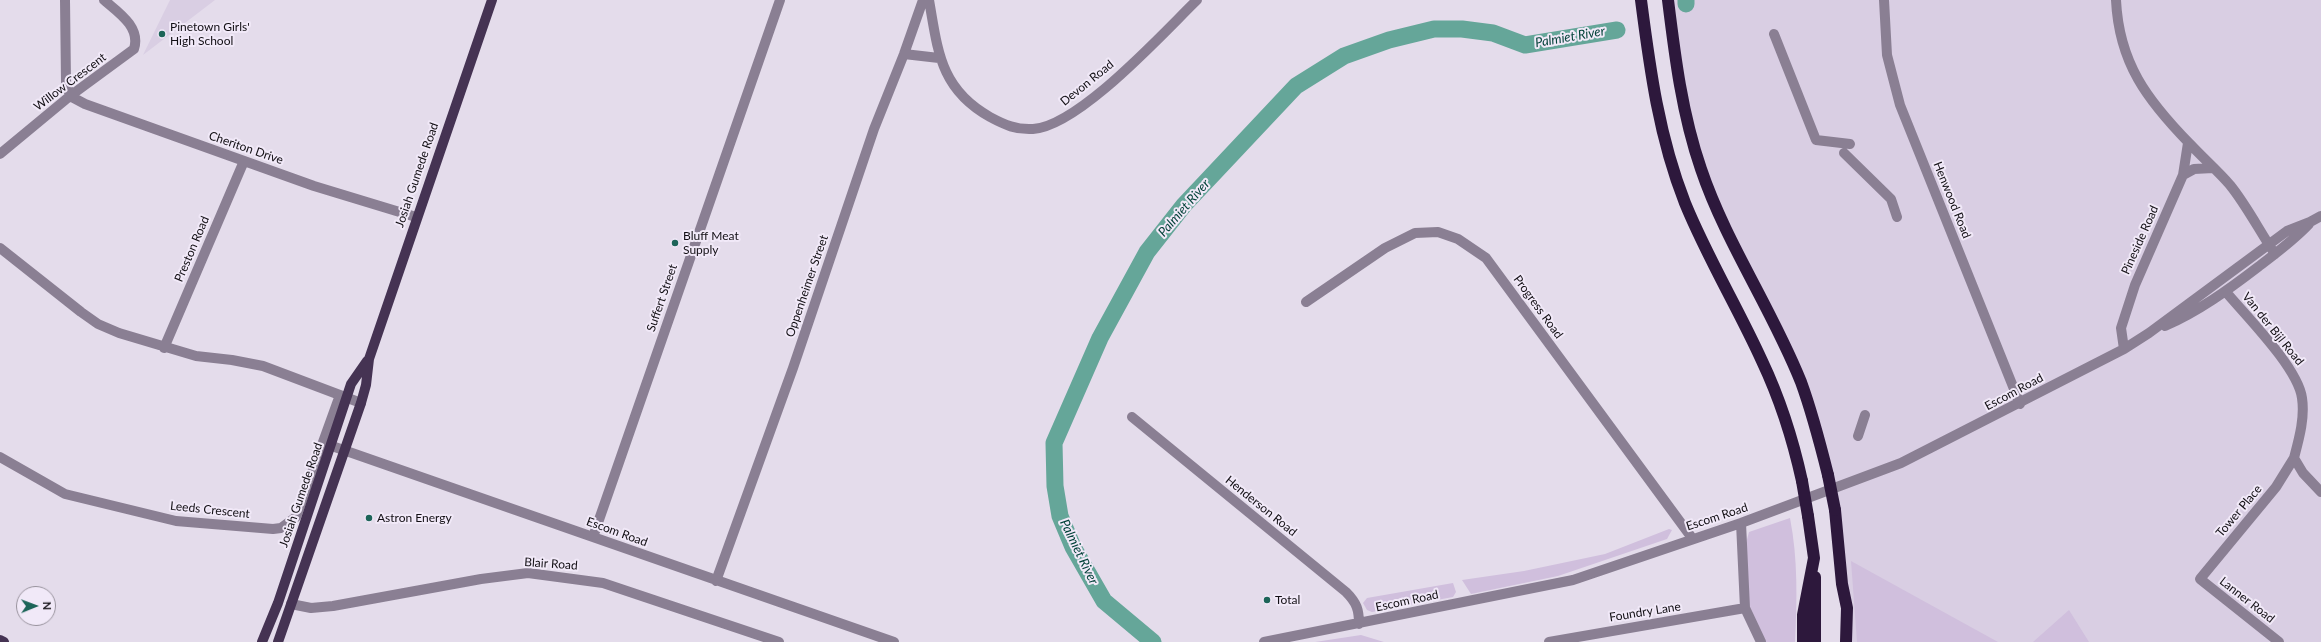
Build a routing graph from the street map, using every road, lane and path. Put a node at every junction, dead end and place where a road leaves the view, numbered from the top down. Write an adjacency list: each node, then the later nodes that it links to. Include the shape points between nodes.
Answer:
1 (65, 0): 15 (street, via 66,82)
2 (104, 0): 15 (street, Willow Crescent, via 128,22 135,38 134,49)
3 (492, 0): 24 (main road, Josiah Gumede Road)
4 (780, 0): 48 (street, Suffert Street)
5 (922, 0): 13 (street, Oppenheimer Street)
6 (929, 0): 14 (street, Devon Road)
7 (1197, 0): 14 (street, Devon Road, via 1114,79 1075,112 1052,124 1033,129 1011,128 961,97 947,78)
8 (1642, 0): 50 (highway, bridge, via 1652,87 1676,178 1686,206 1763,362 1788,430 1802,481)
9 (1668, 0): 53 (highway, bridge, via 1683,104 1701,170 1714,203 1800,382 1815,425 1834,510)
10 (1884, 0): 38 (street, Henwood Road, via 1887,55 1900,105)
11 (2116, 0): 16 (street, via 2124,52 2133,72 2154,103)
12 (1774, 34): 17 (street, via 1816,140)
13 (904, 54): 14 (street); 52 (street, Oppenheimer Street, via 874,129 793,368)
14 (939, 58)
15 (70, 96): 19 (street, Willow Crescent); 20 (street, Cheriton Drive, via 85,104)
16 (2188, 143): 21 (street); 22 (street, Pineside Road)
17 (1850, 144)
18 (1844, 153): 25 (street, via 1891,199)
19 (0, 154)
20 (244, 161): 24 (street, Cheriton Drive, via 314,186); 33 (street, Preston Road)
21 (2213, 168): 22 (street, via 2194,169); 27 (street, via 2230,186)
22 (2183, 175): 34 (street, Pineside Road, via 2135,285 2121,328)
23 (2321, 216): 26 (street, Escom Road)
24 (416, 217): 35 (main road, Josiah Gumede Road)
25 (1897, 217)
26 (2310, 222): 27 (street, Escom Road, via 2287,231); 29 (street, Escom Road, via 2294,240)
27 (2269, 244): 29 (street); 32 (street, Escom Road)
28 (0, 248): 33 (street, via 98,324)
29 (2275, 254): 30 (street, Escom Road)
30 (2226, 292): 32 (street, Escom Road, via 2192,314); 45 (street, Van der Bijl Road, via 2286,363 2298,383 2303,412)
31 (1306, 302): 49 (street, Progress Road, via 1385,248 1415,233 1438,232 1458,239 1486,258)
32 (2150, 333): 34 (street, Escom Road)
33 (164, 348): 36 (street, via 196,356 263,366)
34 (2124, 349): 38 (street, Escom Road)
35 (369, 359): 36 (main road, Josiah Gumede Road); 37 (main road, Josiah Gumede Road)
36 (343, 396): 37 (street); 42 (main road, Josiah Gumede Road); 44 (street, Leeds Crescent, via 296,517 281,528 176,521 79,499 54,490)
37 (361, 402): 43 (main road, Josiah Gumede Road)
38 (2020, 404): 47 (street, Escom Road, via 1901,463)
39 (1865, 415): 41 (street)
40 (1132, 418): 56 (street, Henderson Road, via 1355,600 1359,609)
41 (1858, 436)
42 (332, 446): 43 (street, Escom Road); 59 (main road, Josiah Gumede Road)
43 (345, 450): 48 (street, Escom Road); 54 (main road, Josiah Gumede Road)
44 (0, 457)
45 (2294, 458): 46 (street, via 2303,473); 51 (street, Tower Place, via 2276,488)
46 (2321, 492)
47 (1741, 523): 49 (street, Escom Road); 55 (street)
48 (593, 537): 52 (street, Escom Road)
49 (1692, 538): 56 (street, Escom Road, via 1573,580)
50 (1814, 558): 66 (highway, via 1803,615); 67 (highway)
51 (2200, 579): 70 (street, Lanner Road)
52 (716, 580): 62 (street, Escom Road)
53 (1842, 584): 68 (highway); 69 (highway, via 1847,608)
54 (291, 604): 60 (main road, Josiah Gumede Road); 61 (street, Blair Road, via 311,608 333,606 528,573 603,583)
55 (1745, 608): 64 (street, Foundry Lane); 65 (street)
56 (1359, 624): 63 (street, Escom Road)
57 (0, 640): 58 (main road)
58 (4, 642)
59 (262, 642)
60 (278, 642)
61 (779, 642)
62 (894, 642)
63 (1264, 642)
64 (1549, 642)
65 (1762, 642)
66 (1802, 642)
67 (1815, 642)
68 (1842, 642)
69 (1846, 642)
70 (2279, 642)

